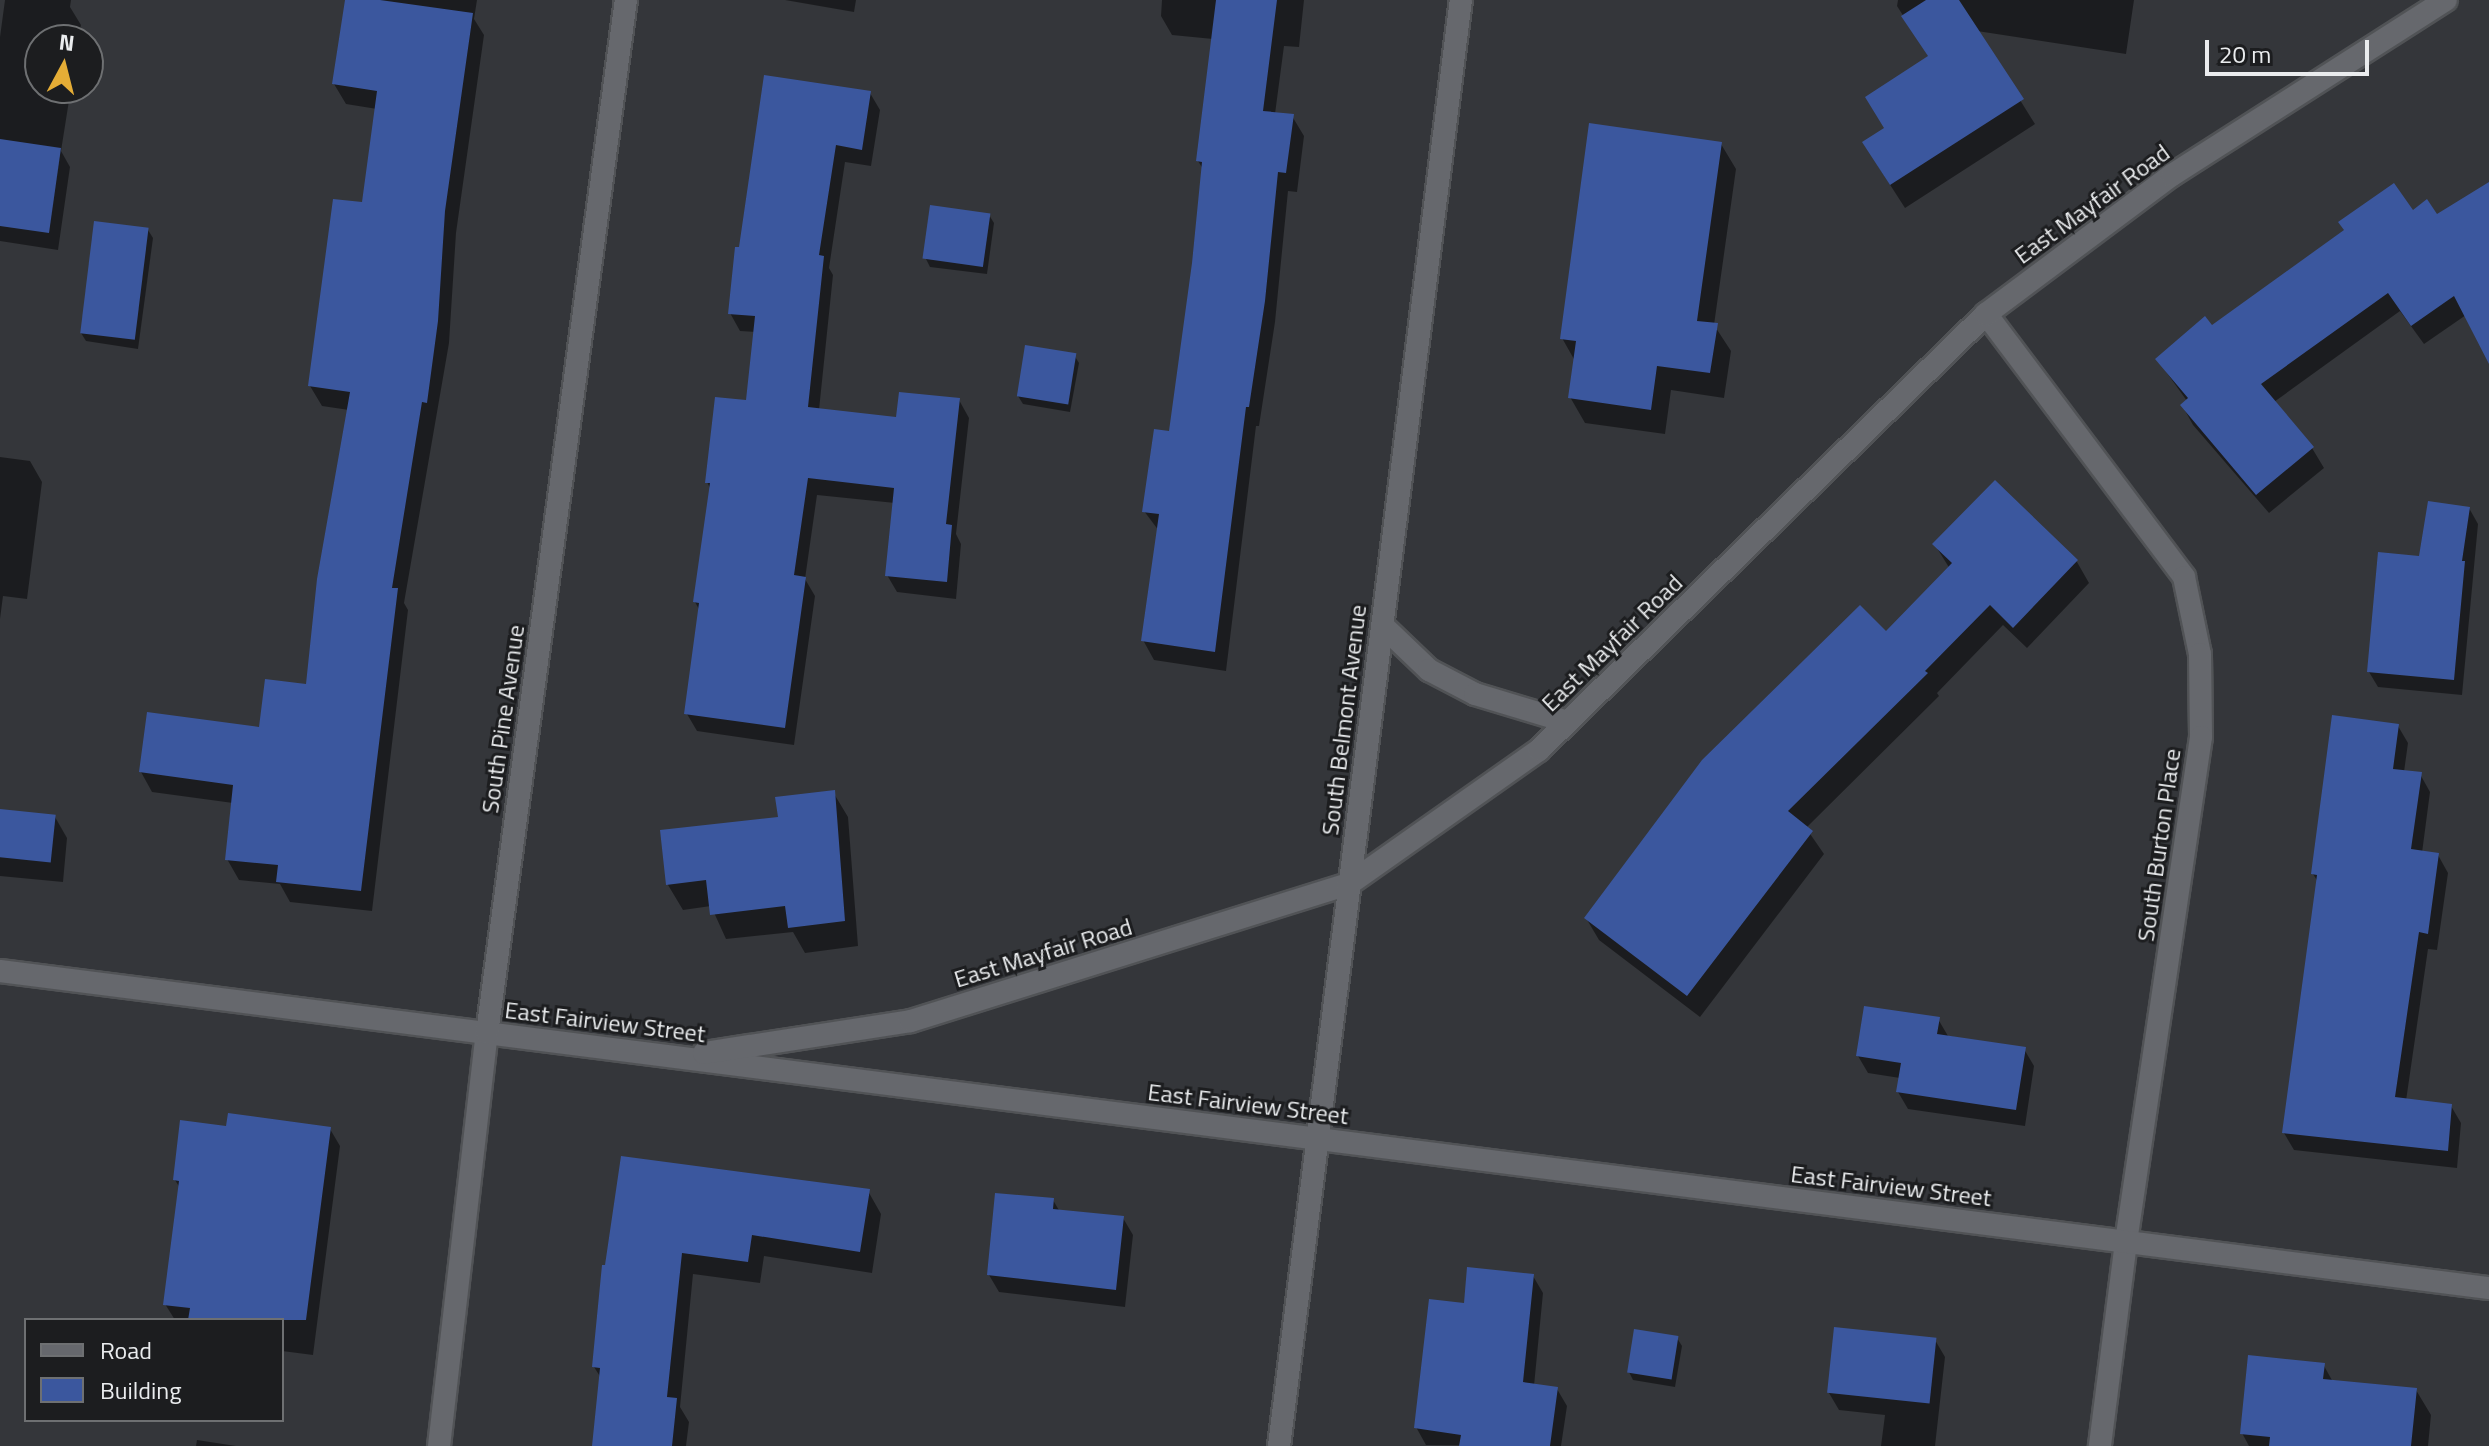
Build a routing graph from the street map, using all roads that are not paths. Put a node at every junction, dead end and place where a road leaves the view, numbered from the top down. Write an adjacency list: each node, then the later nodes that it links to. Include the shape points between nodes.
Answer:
1 (626, 0): 9 (street, South Pine Avenue)
2 (1461, 0): 5 (street, South Belmont Avenue)
3 (2446, 0): 4 (street, East Mayfair Road, via 2172,175)
4 (1986, 314): 6 (street, East Mayfair Road); 12 (street, South Burton Place, via 2184,577 2200,654 2201,737)
5 (1383, 626): 6 (street, via 1429,670 1475,694); 7 (street, South Belmont Avenue)
6 (1568, 722): 7 (street, East Mayfair Road, via 1539,750)
7 (1349, 884): 10 (street, East Mayfair Road, via 911,1021); 11 (street, South Belmont Avenue)
8 (0, 971): 9 (street, East Fairview Street)
9 (487, 1033): 10 (street, East Fairview Street); 14 (street, South Pine Avenue)
10 (678, 1058): 11 (street, East Fairview Street)
11 (1319, 1139): 12 (street, East Fairview Street); 15 (street, South Belmont Avenue)
12 (2126, 1242): 13 (street, East Fairview Street); 16 (street, South Burton Place)
13 (2489, 1288)
14 (439, 1446)
15 (1279, 1446)
16 (2100, 1446)

